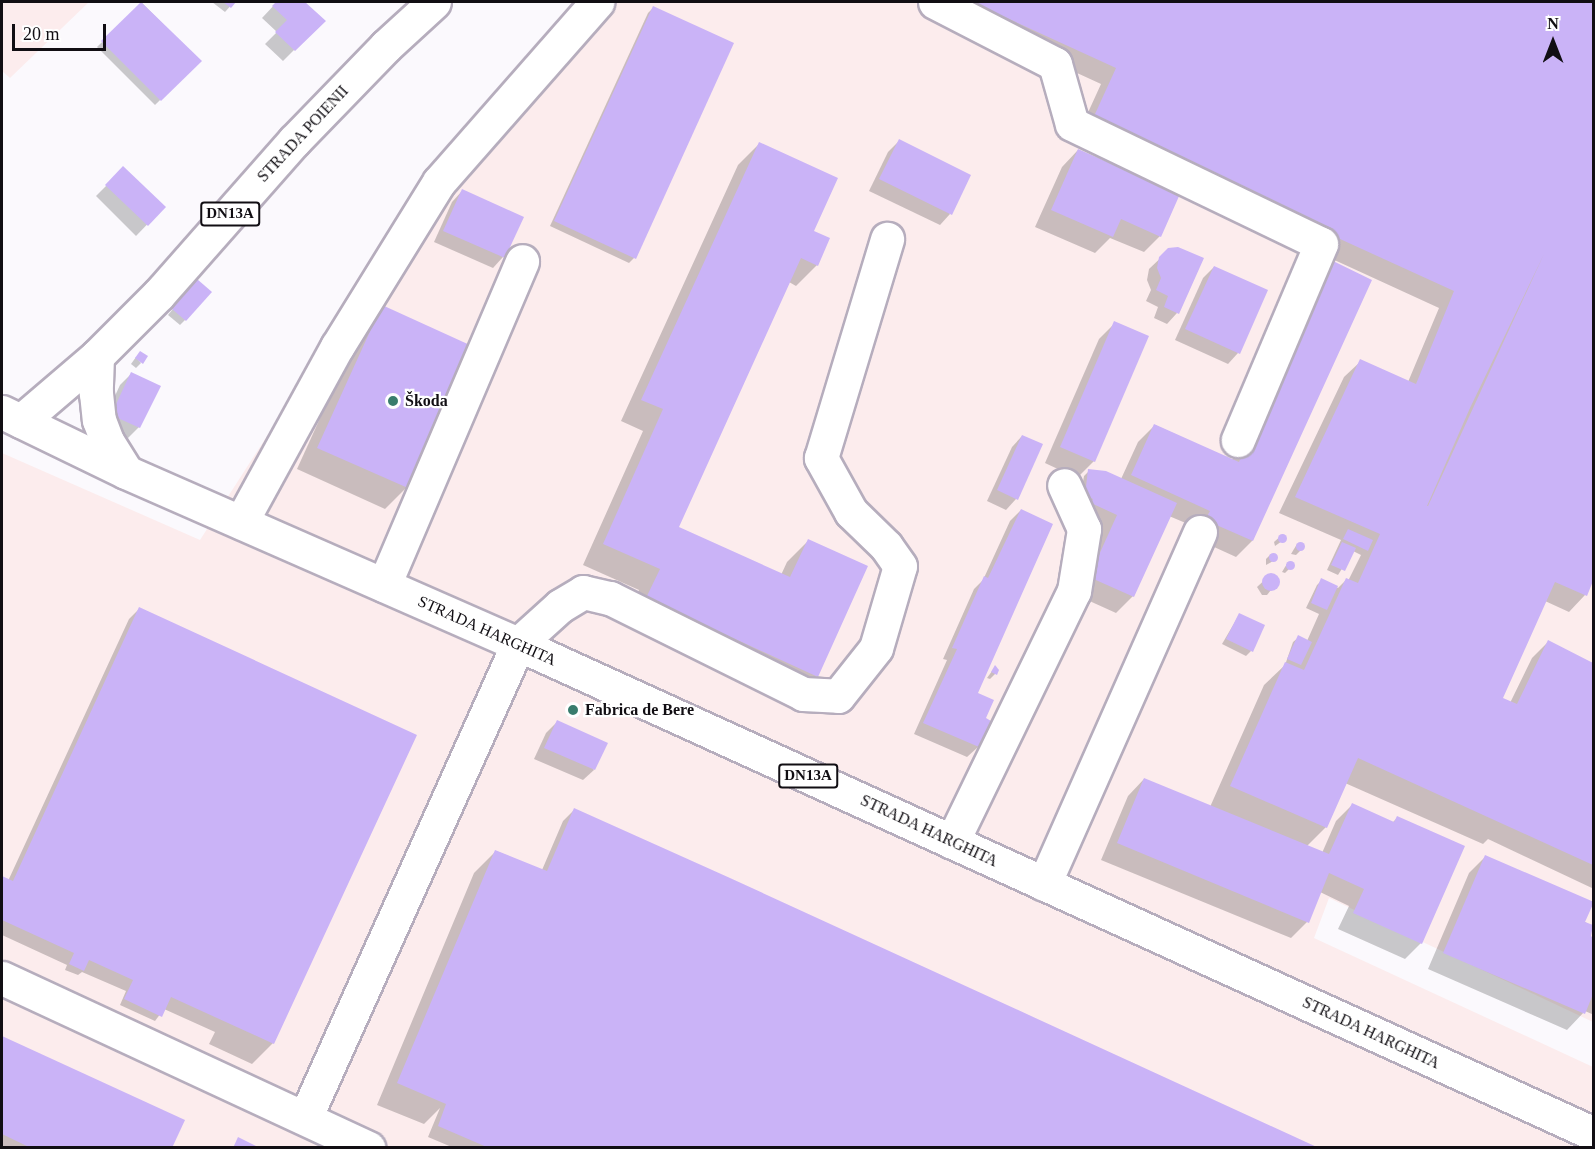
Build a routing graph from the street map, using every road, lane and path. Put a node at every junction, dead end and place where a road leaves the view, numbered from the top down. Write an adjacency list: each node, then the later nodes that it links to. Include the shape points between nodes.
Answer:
1 (434, 2): 6 (main road, STRADA POIENII / DN13A, via 302,133 159,294)
2 (597, 2): 11 (main road, via 439,182 337,347)
3 (935, 2): 8 (main road, via 1054,64 1072,124 1321,244)
4 (887, 239): 14 (main road, via 821,458 851,512 886,546 900,566 876,648 838,696 803,694 610,598 583,592 560,606)
5 (522, 261): 13 (main road)
6 (98, 356): 7 (main road, STRADA POIENII / DN13A); 9 (main road, via 99,420)
7 (11, 417): 9 (main road, STRADA HARGHITA / DN13A)
8 (1238, 440)
9 (126, 472): 11 (main road, STRADA HARGHITA / DN13A)
10 (1064, 485): 15 (main road, via 1084,529 1074,591)
11 (241, 522): 13 (main road, STRADA HARGHITA / DN13A)
12 (1200, 532): 16 (main road)
13 (384, 585): 14 (main road, STRADA HARGHITA / DN13A)
14 (518, 644): 15 (main road, STRADA HARGHITA / DN13A); 18 (main road)
15 (952, 842): 16 (main road, STRADA HARGHITA / DN13A)
16 (1044, 884): 19 (main road, STRADA HARGHITA / DN13A)
17 (2, 978): 18 (main road)
18 (305, 1118): 20 (main road)
19 (1593, 1134)
20 (369, 1148)

